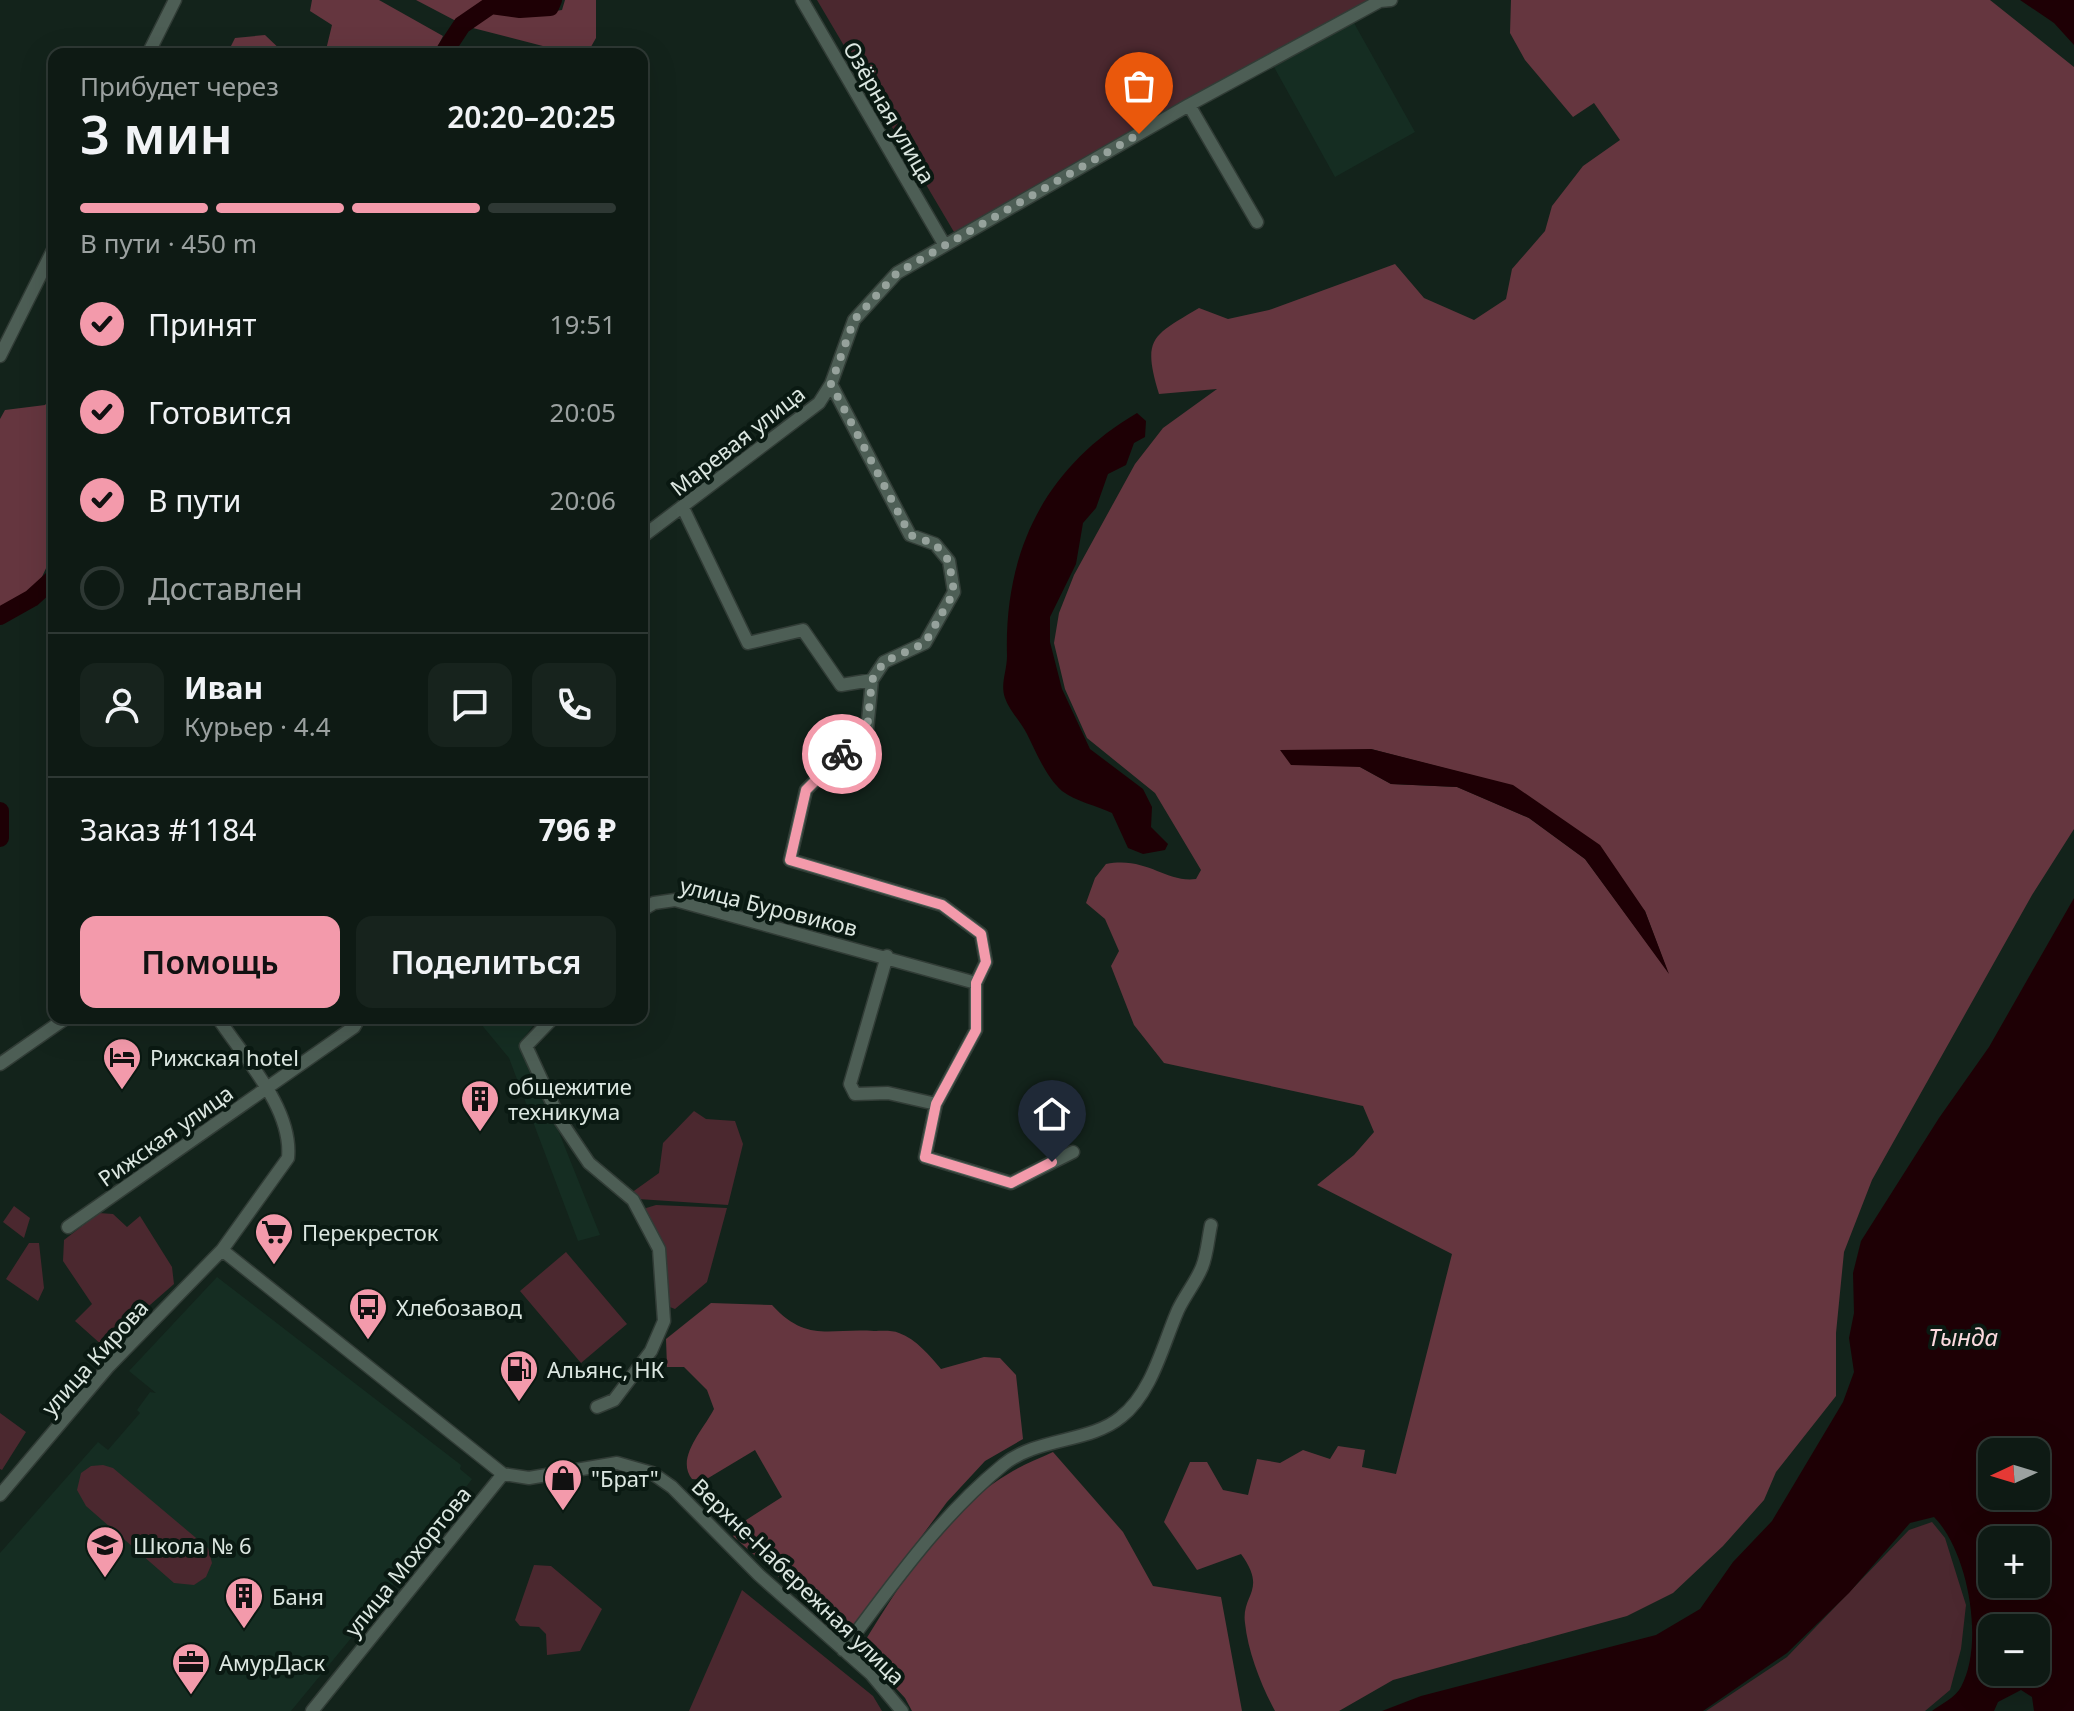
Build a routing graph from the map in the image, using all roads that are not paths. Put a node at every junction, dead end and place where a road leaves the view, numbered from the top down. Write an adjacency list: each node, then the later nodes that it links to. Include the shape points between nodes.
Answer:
1 (175, 0): 4 (street)
2 (802, 0): 7 (street, Озёрная улица)
3 (1391, 0): 5 (street, Маревая улица, via 1380,1)
4 (151, 48)
5 (1189, 105): 6 (street); 7 (street, Маревая улица)
6 (1257, 222)
7 (944, 244): 10 (street, Маревая улица, via 897,273 854,320)
8 (48, 260): 9 (street)
9 (0, 356)
10 (831, 384): 11 (street, Маревая улица, via 819,403); 13 (street, via 910,535 935,544 949,561 954,592 925,643 884,662)
11 (683, 508): 12 (street, Маревая улица); 13 (street, via 748,643 803,630 841,685)
12 (648, 533)
13 (872, 680): 16 (street, via 867,730 806,790 790,860 942,905 981,934 986,962)
14 (648, 906): 15 (street, улица Буровиков, via 675,900)
15 (887, 956): 16 (street, улица Буровиков); 23 (street, via 850,1084 855,1094 888,1093)
16 (976, 983): 23 (street, via 976,1030)
17 (57, 1024): 21 (street)
18 (222, 1024): 22 (street, улица Кирова)
19 (356, 1024): 22 (street, Рижская улица)
20 (547, 1024): 28 (street, via 526,1046 554,1108 589,1163 633,1200 659,1249 664,1321 651,1351 614,1400)
21 (0, 1064)
22 (265, 1089): 26 (street, Рижская улица); 27 (street, улица Кирова, via 286,1125 288,1158)
23 (936, 1104): 24 (street, via 925,1157 1011,1183)
24 (1073, 1152)
25 (1211, 1225): 32 (street, via 1202,1267 1146,1385 1121,1417 1091,1432 1049,1441 1007,1462 963,1499 923,1544)
26 (68, 1227)
27 (222, 1250): 29 (street); 30 (street, улица Кирова)
28 (597, 1407)
29 (503, 1474): 32 (street, Верхне-Набережная улица, via 529,1478 617,1463 652,1473); 33 (street, улица Мохортова)
30 (5, 1477): 31 (street, улица Кирова)
31 (0, 1495)
32 (843, 1650): 34 (street, Верхне-Набережная улица)
33 (312, 1711)
34 (902, 1711)

